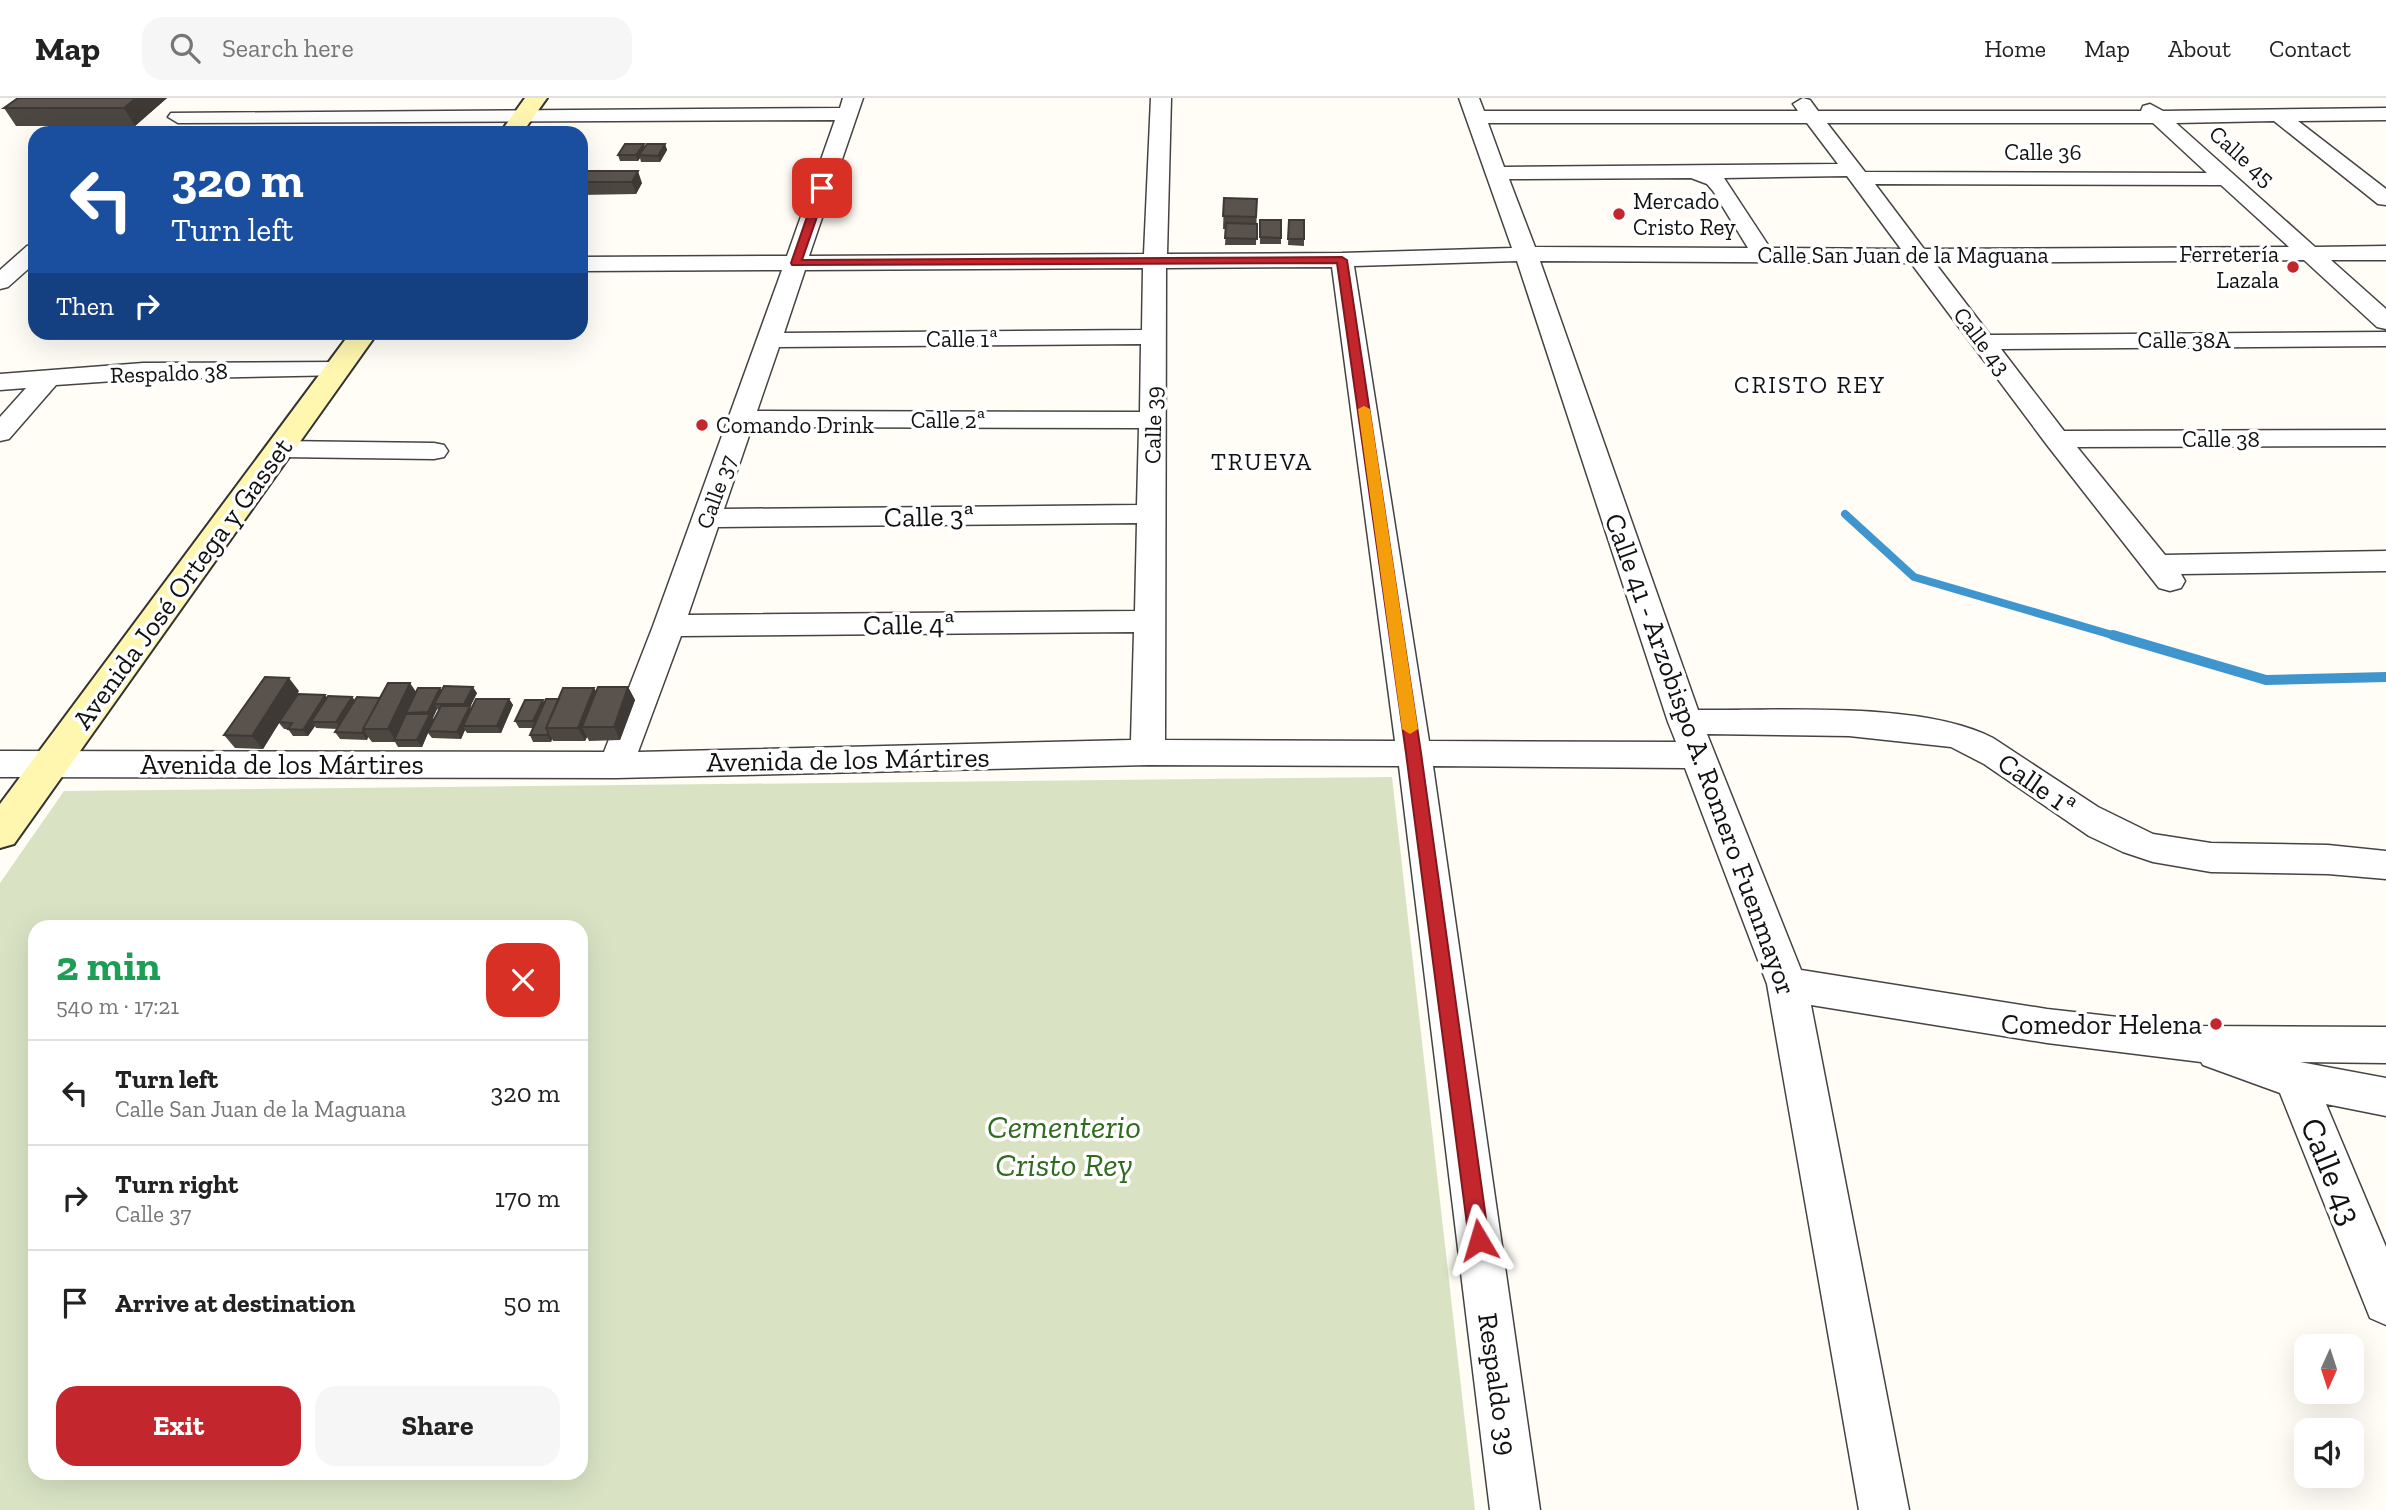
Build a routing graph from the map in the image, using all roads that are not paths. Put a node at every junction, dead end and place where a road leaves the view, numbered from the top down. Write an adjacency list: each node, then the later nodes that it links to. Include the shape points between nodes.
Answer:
1 (200, 98): 10 (street)
2 (1161, 98): 26 (street, Calle 39)
3 (2137, 98): 11 (street, Calle 45)
4 (530, 106): 5 (street); 10 (street); 13 (main road)
5 (850, 106): 27 (street, Calle 37)
6 (1805, 107): 7 (street); 11 (street); 16 (street, Calle 43)
7 (1473, 108): 15 (street, Calle 41 - Arzobispo A. Romero Fuenmayor)
8 (2386, 114): 9 (street)
9 (2278, 116): 11 (street); 18 (street)
10 (178, 117): 12 (street)
11 (2159, 117): 17 (street, Calle 45)
12 (168, 126)
13 (516, 126)
14 (1694, 172): 15 (street, Calle 36); 16 (street, Calle 36); 22 (street, via 1723,188)
15 (1497, 173): 21 (street, Calle 41 - Arzobispo A. Romero Fuenmayor)
16 (1856, 174): 17 (street, Calle 36); 23 (street, Calle 43)
17 (2227, 179): 19 (street, Calle 45)
18 (2386, 199)
19 (2311, 253): 20 (street, Calle San Juan de la Maguana); 23 (street, Calle San Juan de la Maguana); 30 (street, Calle 45)
20 (2386, 253)
21 (1526, 254): 22 (street, Calle San Juan de la Maguana); 25 (street, Calle San Juan de la Maguana); 51 (street, Calle 41 - Arzobispo A. Romero Fuenmayor)
22 (1763, 255): 23 (street, Calle San Juan de la Maguana)
23 (1918, 256): 35 (street, Calle 43)
24 (28, 258): 29 (street)
25 (1342, 260): 26 (street, Calle San Juan de la Maguana); 53 (street, Respaldo 39)
26 (1155, 261): 27 (street, Calle San Juan de la Maguana); 31 (street, Calle 39)
27 (796, 263): 28 (street, Calle San Juan de la Maguana); 34 (street, Calle 37)
28 (588, 264)
29 (13, 272)
30 (2386, 322)
31 (1154, 337): 34 (street, Calle 1ª); 40 (street, Calle 39)
32 (2386, 339): 35 (street, Calle 38A)
33 (359, 340): 36 (main road, Avenida José Ortega y Gasset)
34 (770, 340): 39 (street, Calle 37)
35 (1982, 342): 43 (street, Calle 43)
36 (338, 370): 37 (street, Respaldo 38, via 142,371); 44 (main road, Avenida José Ortega y Gasset)
37 (49, 379): 38 (street, Respaldo 38); 41 (street)
38 (0, 382)
39 (742, 419): 40 (street, Calle 2ª); 47 (street, Calle 37)
40 (1154, 420): 46 (street, Calle 39)
41 (0, 433)
42 (2386, 438): 43 (street, Calle 38)
43 (2056, 439): 48 (street, Calle 43, via 2163,573)
44 (280, 449): 45 (street); 55 (main road, Avenida José Ortega y Gasset)
45 (434, 451)
46 (1152, 514): 47 (street, Calle 3ª); 49 (street, Calle 39)
47 (707, 518): 50 (street, Calle 37)
48 (2386, 561)
49 (1149, 621): 50 (street, Calle 4ª); 52 (street, Calle 39)
50 (669, 626): 57 (street, Calle 37)
51 (1685, 722): 54 (street, Calle 41 - Arzobispo A. Romero Fuenmayor); 59 (street, Calle 1ª, via 1851,724 1935,732 1987,749 2085,818 2153,848 2187,854 2354,859)
52 (1148, 752): 53 (street, Avenida de los Mártires); 57 (street, Avenida de los Mártires)
53 (1414, 753): 54 (street, Avenida de los Mártires); 66 (street, Respaldo 39)
54 (1697, 755): 60 (street, Calle 41 - Arzobispo A. Romero Fuenmayor)
55 (51, 763): 56 (street, Avenida de los Mártires); 57 (street, Avenida de los Mártires); 58 (main road, Avenida José Ortega y Gasset)
56 (0, 764)
57 (615, 765)
58 (0, 833)
59 (2386, 865)
60 (1787, 984): 61 (street, via 2047,1026); 67 (street, Calle 41 - Arzobispo A. Romero Fuenmayor)
61 (2198, 1044): 62 (street); 63 (street)
62 (2386, 1045)
63 (2295, 1080): 64 (street); 65 (street, Calle 43)
64 (2386, 1097)
65 (2386, 1302)
66 (1515, 1510)
67 (1884, 1510)

